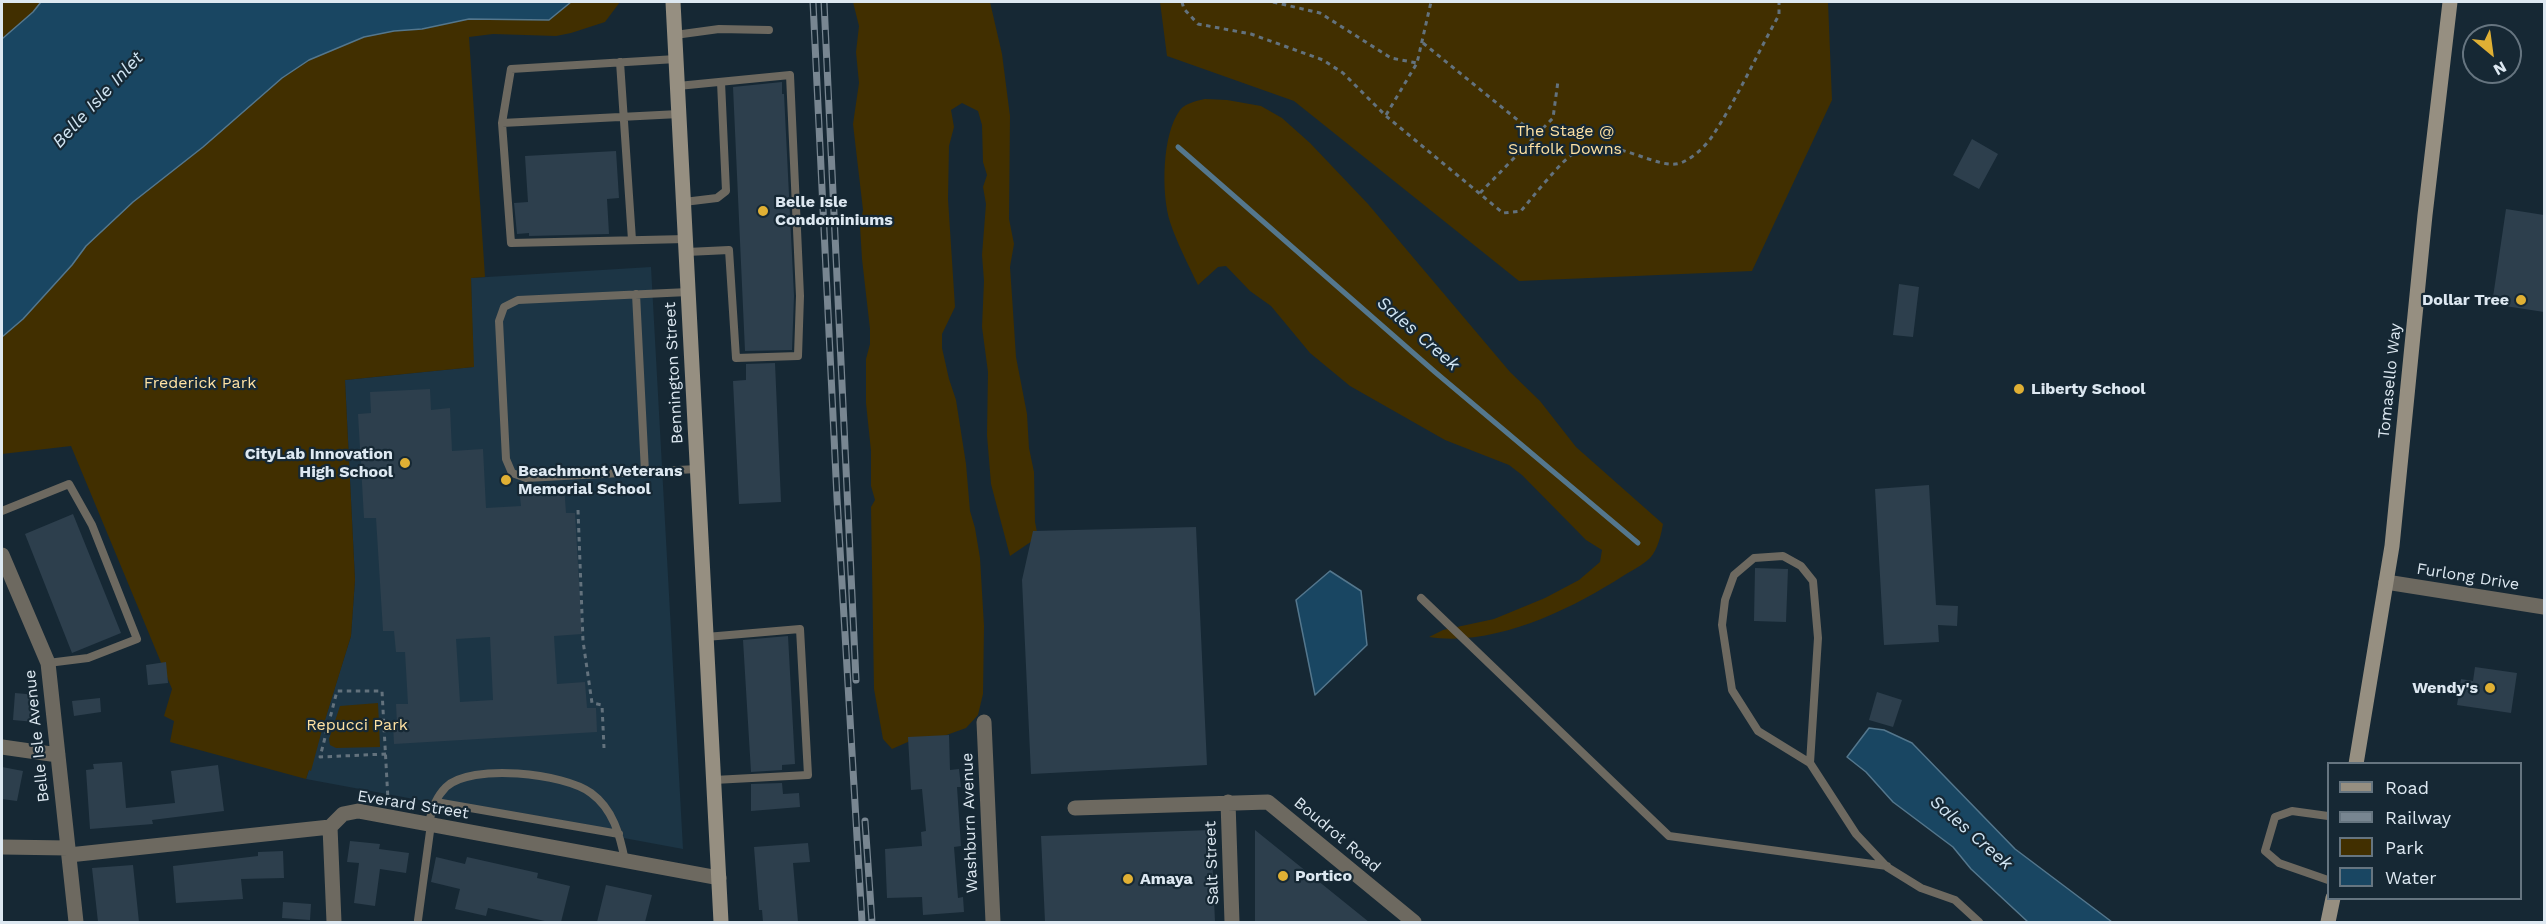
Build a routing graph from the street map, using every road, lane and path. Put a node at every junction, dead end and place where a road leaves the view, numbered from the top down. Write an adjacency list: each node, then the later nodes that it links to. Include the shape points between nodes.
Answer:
1 (673, 2): 8 (main road, Bennington Street)
2 (1182, 2): 17 (path, via 1198,24 1251,33 1323,60)
3 (1273, 2): 12 (path, via 1320,13 1391,58)
4 (1431, 2): 9 (path)
5 (1779, 2): 21 (path, via 1779,15 1712,137 1681,163 1665,165 1628,150 1594,147 1572,154 1521,211 1503,213)
6 (2450, 2): 33 (main road, Tomasello Way)
7 (769, 30): 8 (lane, via 719,29)
8 (675, 36): 10 (main road, Bennington Street)
9 (1424, 43): 12 (path); 20 (path)
10 (676, 59): 11 (lane); 15 (main road, Bennington Street)
11 (620, 62): 18 (lane); 19 (lane, via 511,69)
12 (1417, 63): 17 (path)
13 (1558, 81): 20 (path, via 1553,118)
14 (721, 82): 15 (lane); 22 (lane, via 726,191 717,198); 24 (lane, via 790,75 800,296 798,356 736,358 729,250)
15 (678, 86): 16 (main road, Bennington Street)
16 (679, 114): 18 (lane); 22 (main road, Bennington Street)
17 (1386, 116): 21 (path)
18 (624, 117): 19 (lane); 23 (lane)
19 (502, 123): 23 (lane, via 511,243)
20 (1536, 135): 21 (path)
21 (1480, 194)
22 (684, 202): 24 (main road, Bennington Street)
23 (632, 240): 24 (lane)
24 (686, 245): 25 (main road, Bennington Street)
25 (688, 292): 26 (lane); 27 (main road, Bennington Street)
26 (636, 294): 28 (lane); 28 (lane, via 518,300 507,304 500,317 503,402 506,459 515,475 526,478)
27 (697, 469): 28 (lane); 36 (main road, Bennington Street)
28 (645, 472)
29 (578, 510): 40 (path, via 583,641 592,703 603,705)
30 (2, 511): 37 (lane, via 69,484 92,525 137,639 88,658)
31 (2, 555): 32 (street, Belle Isle Avenue)
32 (6, 578): 37 (street, Belle Isle Avenue)
33 (2386, 582): 35 (street, Furlong Drive); 43 (main road, Tomasello Way)
34 (1421, 598): 57 (lane, via 1669,836)
35 (2544, 607)
36 (706, 637): 45 (main road, Bennington Street); 45 (lane, via 800,629 808,775)
37 (48, 663): 42 (street, Belle Isle Avenue)
38 (984, 722): 65 (street, Washburn Avenue)
39 (2, 747): 42 (street)
40 (604, 748)
41 (386, 754): 41 (path, via 382,691 337,691 320,757); 46 (path)
42 (58, 755): 55 (street, Belle Isle Avenue)
43 (2356, 762)
44 (1810, 764): 44 (lane, via 1818,638 1814,581 1801,566 1783,556 1755,558 1734,575 1725,600 1722,625 1732,690 1758,731); 57 (lane, via 1856,834)
45 (714, 780): 58 (main road, Bennington Street)
46 (388, 801)
47 (436, 801): 51 (lane); 53 (lane); 53 (lane, via 446,787 479,774 552,777 591,792 610,815)
48 (1228, 802): 49 (street, Boudrot Road); 66 (street, Salt Street); 67 (street, Boudrot Road, via 1268,802)
49 (1075, 808)
50 (2327, 816): 59 (lane, via 2292,810 2275,817 2265,851 2279,863)
51 (430, 824): 52 (street, Everard Street, via 352,811); 56 (street, Everard Street); 61 (lane)
52 (330, 827): 55 (street, Everard Street); 63 (street)
53 (619, 834): 56 (lane)
54 (2, 847): 55 (street, Everard Street)
55 (68, 851): 62 (street, Belle Isle Avenue)
56 (625, 861): 58 (street, Everard Street)
57 (1887, 867): 68 (lane, via 1922,888 1955,900)
58 (719, 878): 64 (main road, Bennington Street)
59 (2327, 880)
60 (2333, 900): 69 (main road)
61 (418, 920)
62 (76, 922)
63 (334, 922)
64 (721, 922)
65 (993, 922)
66 (1232, 922)
67 (1414, 922)
68 (1979, 922)
69 (2328, 922)

